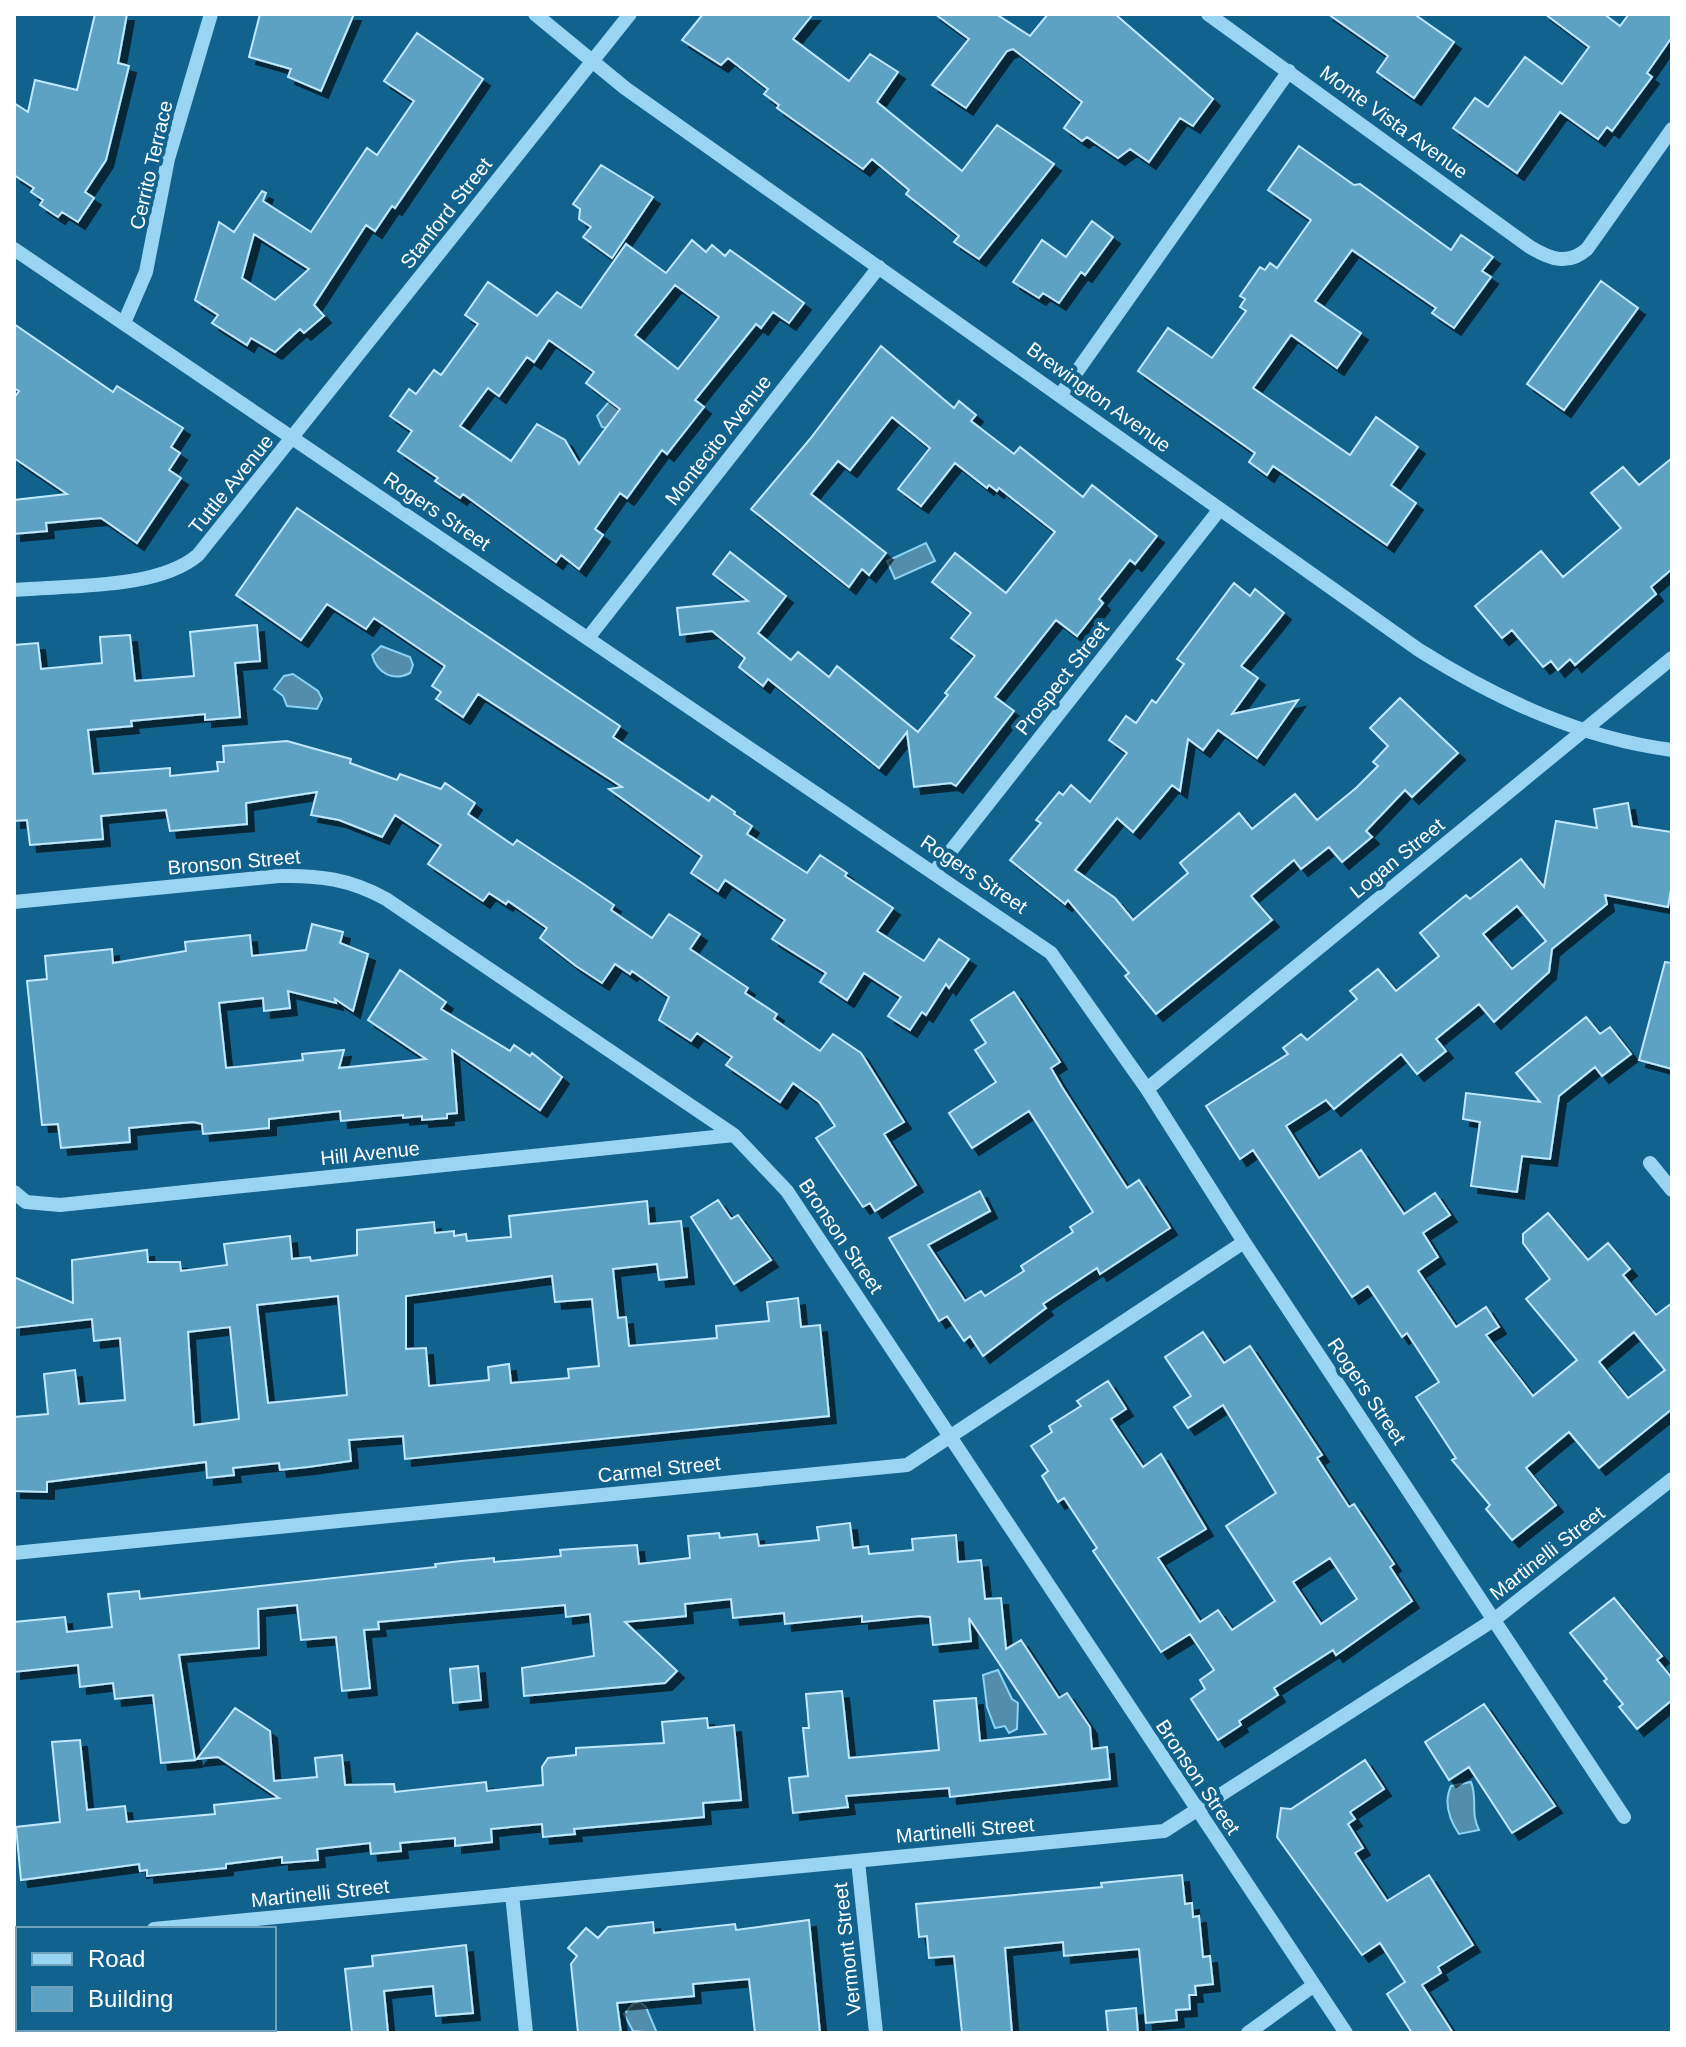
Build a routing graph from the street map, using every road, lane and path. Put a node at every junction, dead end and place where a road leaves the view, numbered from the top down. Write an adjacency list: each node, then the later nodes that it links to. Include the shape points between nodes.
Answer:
1 (211, 14): 10 (street, Cerrito Terrace, via 168,159 146,272)
2 (535, 14): 5 (street, Brewington Avenue)
3 (630, 14): 5 (street, Stanford Street)
4 (1208, 14): 6 (street, Monte Vista Avenue)
5 (593, 61): 9 (street, Brewington Avenue); 12 (street, Stanford Street)
6 (1289, 71): 7 (street, Monte Vista Avenue, via 1530,247 1557,260 1569,260 1587,249); 11 (street)
7 (1672, 129)
8 (14, 249): 10 (street, Rogers Street)
9 (879, 267): 11 (street, Brewington Avenue); 15 (street, Montecito Avenue)
10 (124, 323): 12 (street, Rogers Street)
11 (1061, 394): 13 (street, Brewington Avenue)
12 (294, 438): 14 (street, Tuttle Avenue, via 186,565 158,576); 15 (street, Rogers Street)
13 (1220, 509): 17 (street, Brewington Avenue, via 1463,678); 19 (street, Prospect Street)
14 (14, 590)
15 (588, 638): 19 (street, Rogers Street)
16 (1672, 658): 17 (street, Logan Street)
17 (1585, 730): 18 (street, Brewington Avenue); 21 (street, Logan Street)
18 (1672, 750)
19 (935, 871): 21 (street, Rogers Street, via 1051,953)
20 (14, 902): 22 (street, Bronson Street, via 279,876 350,882 386,899)
21 (1147, 1089): 26 (street, Rogers Street)
22 (734, 1135): 25 (street, Hill Avenue, via 60,1205 26,1202); 27 (street, Bronson Street, via 787,1191)
23 (1650, 1163): 24 (street)
24 (1672, 1190)
25 (14, 1192)
26 (1244, 1242): 27 (street, Carmel Street); 30 (street, Rogers Street)
27 (950, 1438): 29 (street, Carmel Street, via 907,1465); 31 (street, Bronson Street)
28 (1672, 1479): 30 (street, Martinelli Street)
29 (14, 1553)
30 (1495, 1619): 31 (street, Martinelli Street); 32 (street, Rogers Street)
31 (1197, 1812): 33 (street, Martinelli Street, via 1164,1831); 36 (street, Bronson Street)
32 (1624, 1817)
33 (858, 1861): 34 (street, Martinelli Street); 38 (street, Vermont Street)
34 (512, 1894): 35 (street, Martinelli Street); 37 (street)
35 (174, 1927)
36 (1314, 1985): 39 (street); 40 (street, Bronson Street)
37 (526, 2033)
38 (876, 2033)
39 (1248, 2033)
40 (1346, 2033)

